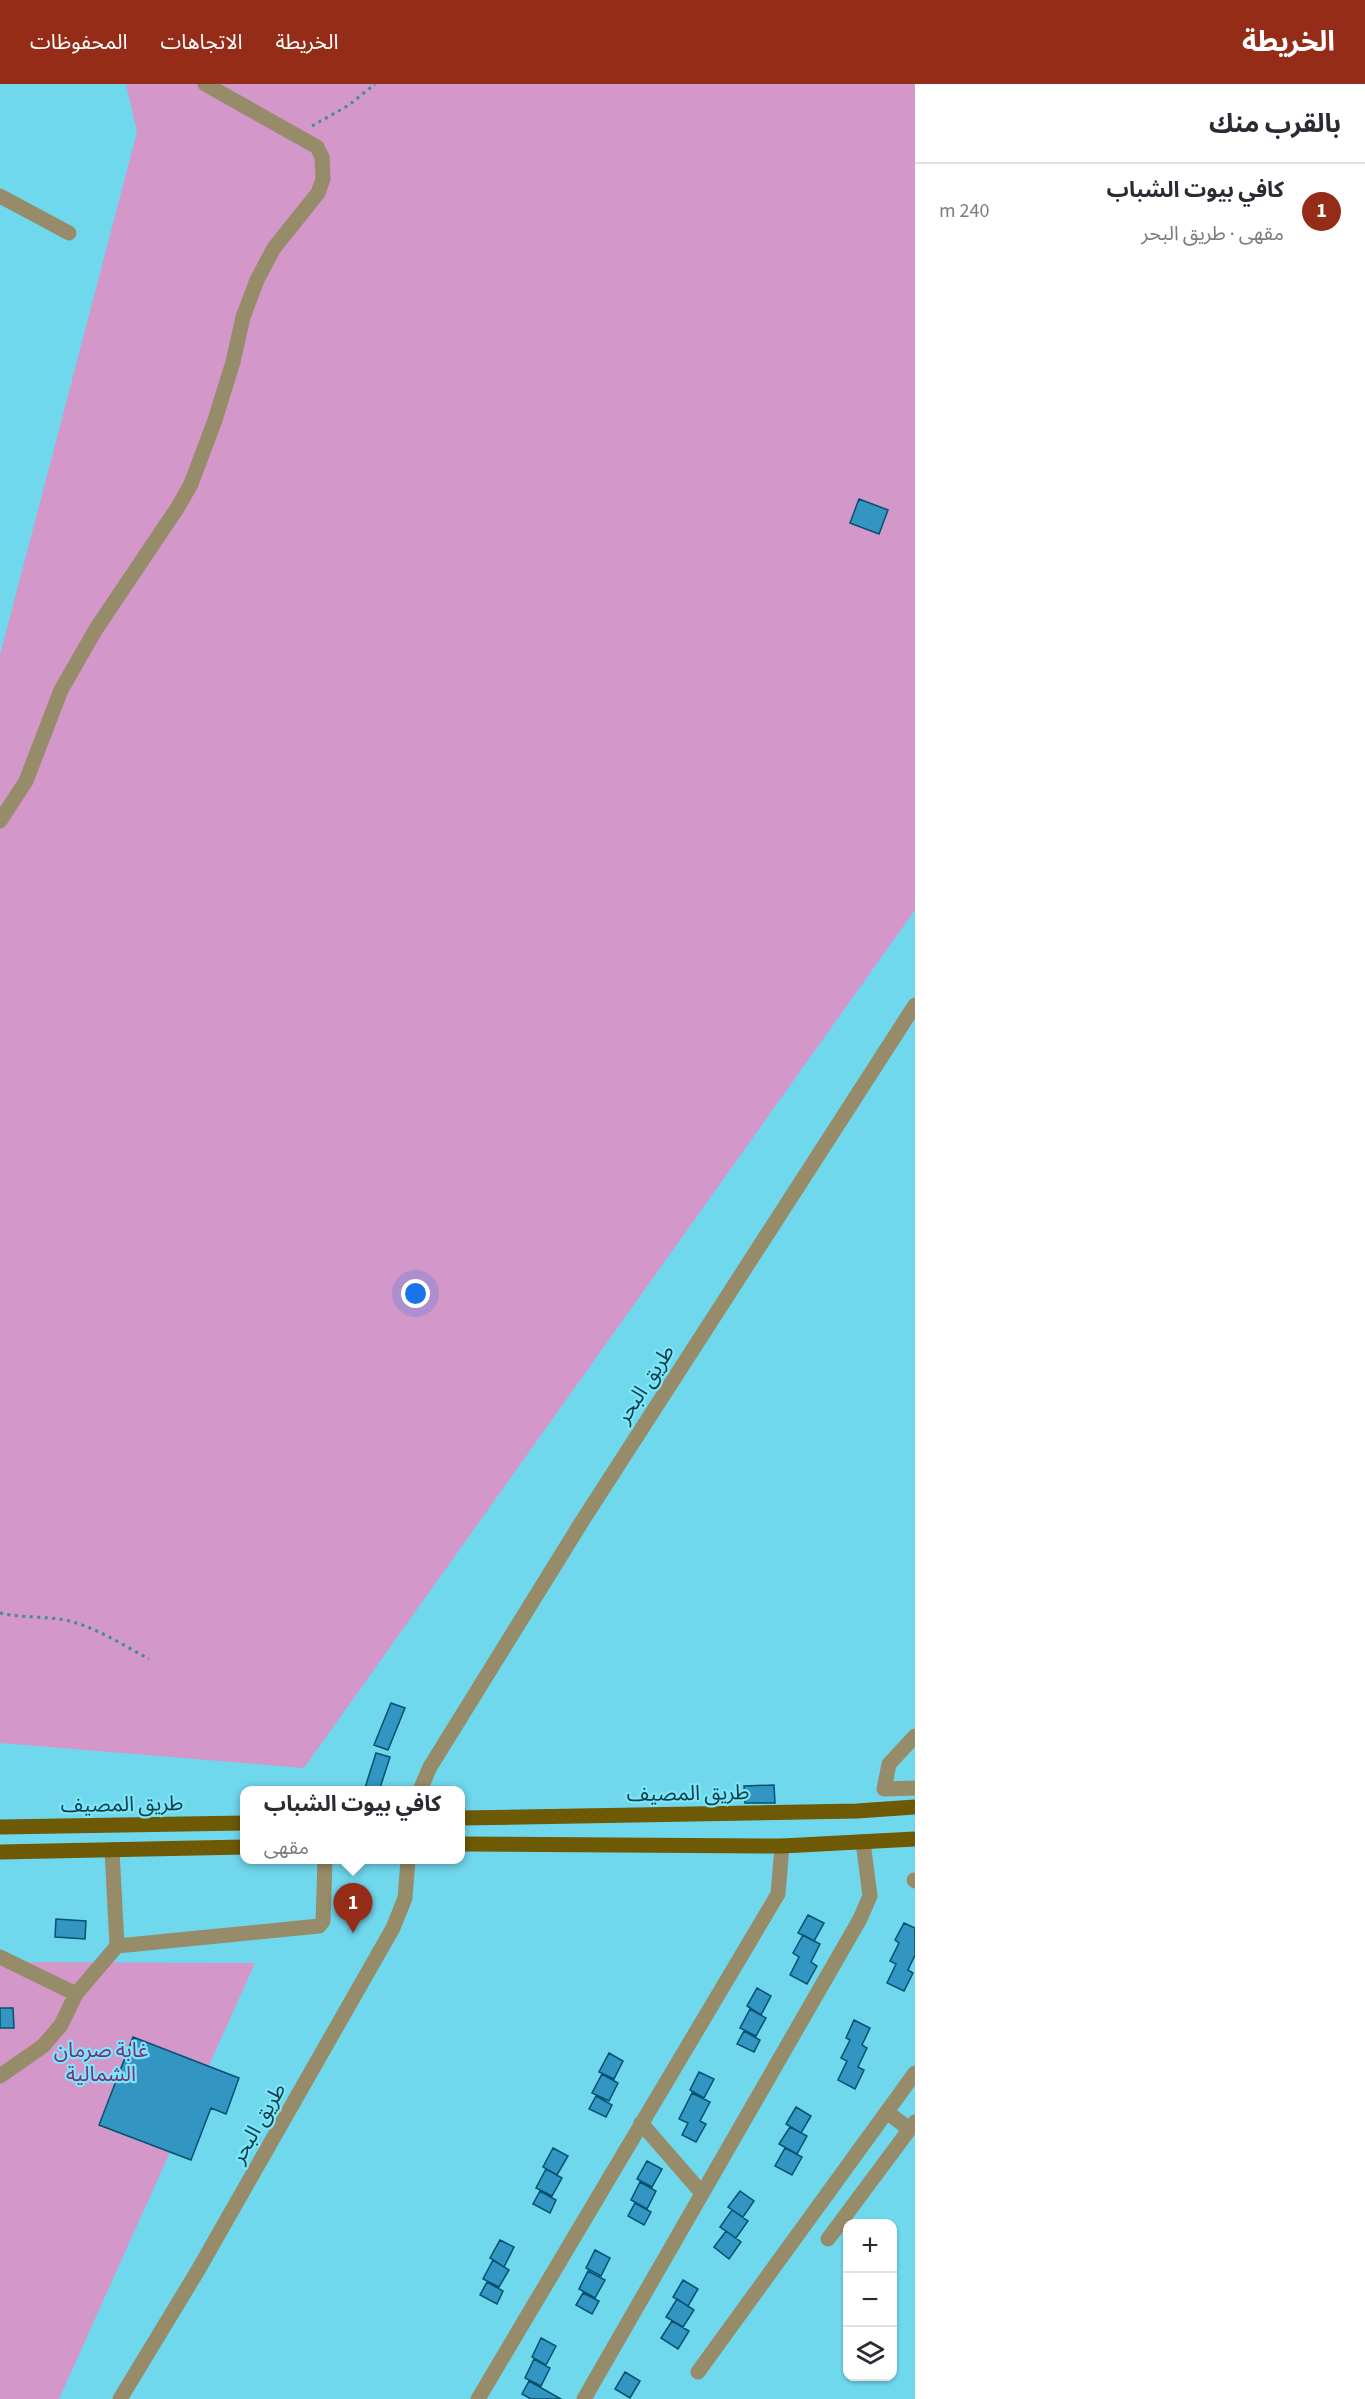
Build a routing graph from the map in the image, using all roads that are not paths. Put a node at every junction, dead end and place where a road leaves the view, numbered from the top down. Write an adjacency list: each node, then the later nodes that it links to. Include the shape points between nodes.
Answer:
1 (205, 84): 4 (street, via 316,147 322,157 322,179 318,193 274,248 257,280 215,420 191,484 67,679 26,781)
2 (0, 196): 3 (street)
3 (69, 233)
4 (0, 821)
5 (915, 1005): 7 (street, طريق البحر, via 580,1523 429,1767)
6 (915, 1736): 8 (street, via 890,1764 884,1789)
7 (422, 1786)
8 (915, 1788)
9 (915, 1807): 10 (main road, طريق المصيف)
10 (465, 1818)
11 (240, 1822): 12 (main road, طريق المصيف)
12 (0, 1827)
13 (915, 1839): 14 (main road)
14 (863, 1842): 16 (main road); 30 (street, via 870,1896 867,1903)
15 (465, 1844): 16 (main road)
16 (782, 1846): 28 (street, via 778,1894)
17 (240, 1847): 18 (main road)
18 (112, 1850): 19 (main road); 22 (street)
19 (0, 1852)
20 (325, 1864): 22 (street, via 321,1925)
21 (408, 1864): 35 (street, طريق البحر, via 405,1898 393,1928)
22 (117, 1946): 24 (street)
23 (0, 1957): 24 (street)
24 (76, 1994): 26 (street, via 61,2025 43,2046)
25 (915, 2073): 27 (street)
26 (0, 2076)
27 (887, 2112): 29 (street); 31 (street)
28 (641, 2123): 30 (street); 36 (street)
29 (912, 2125): 32 (street)
30 (701, 2192): 37 (street)
31 (819, 2206): 32 (street); 34 (street)
32 (840, 2222): 33 (street)
33 (828, 2239)
34 (698, 2372)
35 (120, 2399)
36 (478, 2399)
37 (584, 2399)

